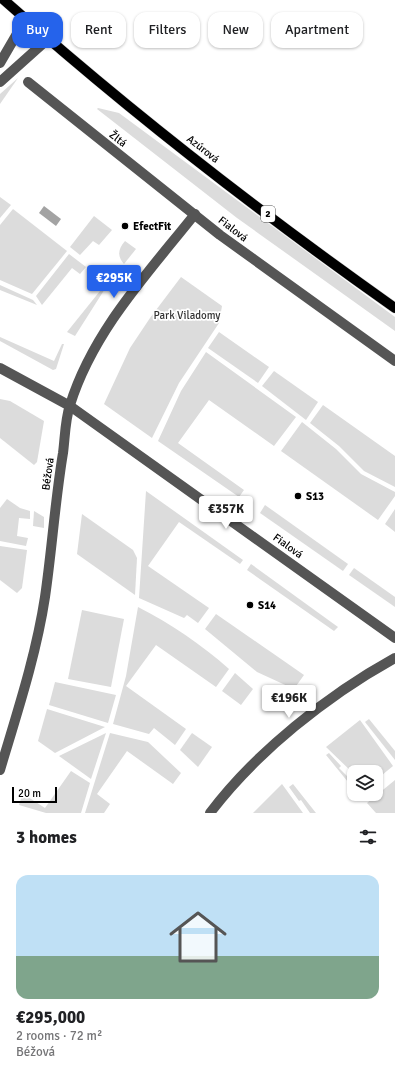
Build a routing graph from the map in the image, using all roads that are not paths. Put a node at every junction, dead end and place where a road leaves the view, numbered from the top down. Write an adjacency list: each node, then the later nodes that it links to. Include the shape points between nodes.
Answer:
1 (4, 0): 2 (main road, Azúrová / 2)
2 (17, 12)
3 (12, 42): 6 (street)
4 (38, 48): 7 (street)
5 (59, 48): 10 (main road, Azúrová / 2, via 143,119)
6 (0, 63)
7 (0, 82)
8 (28, 82): 9 (street, Žltá)
9 (194, 214): 11 (street, Fialová); 13 (street, Béžová, via 128,297 92,351)
10 (395, 308)
11 (395, 361)
12 (0, 368): 13 (street)
13 (70, 406): 14 (street, Fialová); 16 (street, Béžová, via 43,606 33,659)
14 (395, 638)
15 (395, 658): 17 (street, via 342,692 272,747 221,798)
16 (0, 770)
17 (210, 813)

